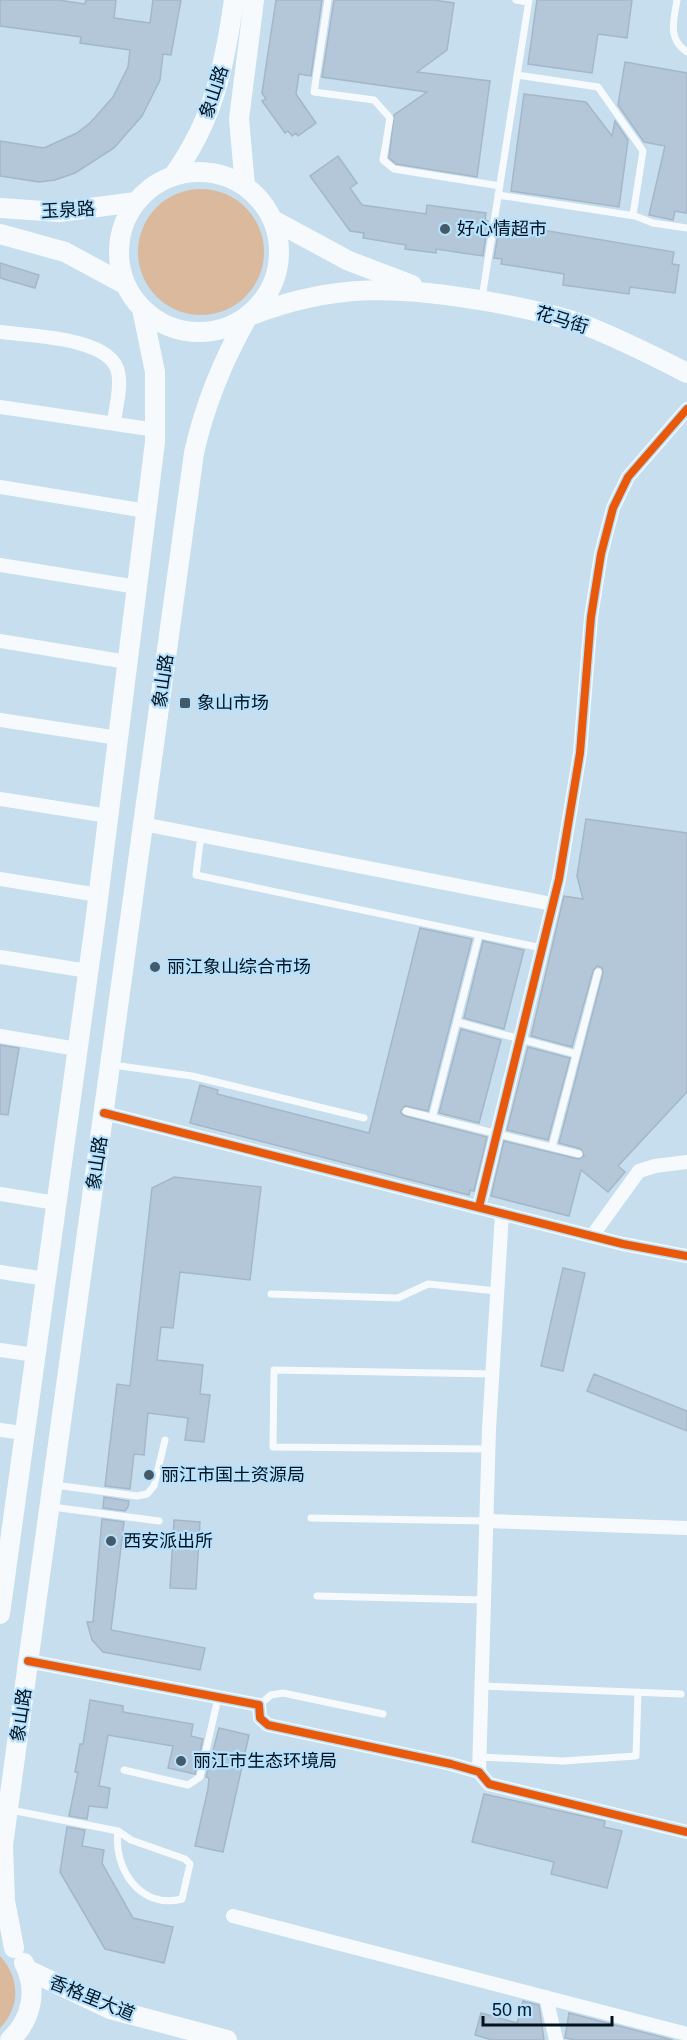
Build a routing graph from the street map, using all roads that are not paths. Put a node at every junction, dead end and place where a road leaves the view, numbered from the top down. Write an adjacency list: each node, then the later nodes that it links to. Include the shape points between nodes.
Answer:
1 (234, 0): 9 (main road, 象山路, via 215,99 201,133)
2 (254, 0): 10 (main road, 象山路, via 239,119)
3 (328, 0): 11 (lane, via 314,92 374,100 390,118 383,160 394,169)
4 (516, 0): 6 (lane)
5 (677, 0): 7 (lane, via 672,31 676,42)
6 (529, 1): 8 (lane)
7 (687, 52)
8 (517, 75): 11 (lane); 15 (lane, via 598,87 643,151)
9 (173, 176): 10 (main road, via 217,174); 13 (main road)
10 (245, 186): 16 (main road, via 257,195)
11 (500, 186): 12 (lane)
12 (498, 195): 15 (lane); 21 (lane)
13 (136, 202): 14 (main road, 玉泉路, via 59,212); 19 (main road, via 119,244)
14 (0, 208)
15 (633, 215): 17 (lane, via 653,223)
16 (273, 220): 20 (main road, 花马街, via 349,261); 23 (main road, via 279,242 279,265 268,293)
17 (687, 228)
18 (0, 234): 19 (main road, 玉泉路, via 65,252)
19 (126, 285): 22 (main road)
20 (428, 291): 21 (main road, 花马街); 23 (main road, 花马街, via 339,292 289,302)
21 (482, 300): 25 (main road, 花马街, via 586,326)
22 (142, 309): 23 (main road, via 164,325 192,333 222,330); 29 (main road, 象山路, via 155,372)
23 (248, 316): 40 (main road, 象山路, via 219,372 194,453)
24 (0, 332): 28 (street, via 92,346 109,356 119,373)
25 (687, 373)
26 (0, 407): 28 (street)
27 (685, 415): 44 (street, via 628,477 601,554 592,607 580,753)
28 (114, 424): 29 (street)
29 (156, 430): 31 (main road, 象山路)
30 (0, 487): 31 (street)
31 (146, 511): 33 (main road, 象山路)
32 (0, 565): 33 (street)
33 (137, 587): 35 (main road, 象山路)
34 (0, 641): 35 (street)
35 (127, 662): 37 (main road, 象山路)
36 (0, 720): 37 (street)
37 (118, 738): 39 (main road, 象山路)
38 (0, 799): 39 (street)
39 (108, 816): 43 (main road, 象山路)
40 (143, 824): 41 (street); 55 (main road, 象山路)
41 (201, 835): 44 (street); 45 (lane, via 196,875)
42 (0, 879): 43 (street)
43 (98, 895): 48 (main road, 象山路)
44 (552, 904): 46 (street)
45 (479, 935): 46 (lane); 50 (lane)
46 (542, 948): 52 (street)
47 (0, 957): 48 (street)
48 (88, 971): 53 (main road, 象山路)
49 (598, 972): 54 (lane)
50 (457, 1022): 52 (lane); 59 (lane)
51 (0, 1036): 53 (street)
52 (519, 1039): 54 (lane); 60 (street)
53 (77, 1049): 65 (main road, 象山路)
54 (576, 1054): 61 (lane)
55 (110, 1064): 57 (main road, 象山路); 58 (lane, via 192,1076)
56 (406, 1111): 59 (lane)
57 (104, 1113): 66 (street); 81 (main road, 象山路)
58 (364, 1118)
59 (432, 1118): 60 (lane)
60 (496, 1133): 61 (lane); 66 (street)
61 (552, 1147): 62 (lane)
62 (579, 1154)
63 (687, 1162): 68 (street, via 639,1171)
64 (0, 1194): 65 (street)
65 (56, 1203): 71 (main road, 象山路)
66 (478, 1207): 67 (street)
67 (502, 1213): 68 (street); 72 (street)
68 (592, 1236): 69 (street)
69 (687, 1256)
70 (0, 1272): 71 (street)
71 (46, 1279): 75 (main road, 象山路)
72 (497, 1291): 73 (lane, via 428,1284 398,1298); 76 (street)
73 (271, 1294)
74 (0, 1350): 75 (street)
75 (35, 1355): 78 (main road, 象山路)
76 (492, 1374): 80 (street); 80 (lane, via 274,1370 273,1447)
77 (0, 1430): 78 (street)
78 (24, 1433): 83 (main road, 象山路)
79 (165, 1440): 81 (lane, via 154,1486 147,1494)
80 (489, 1449): 86 (street)
81 (52, 1485): 82 (main road, 象山路)
82 (49, 1507): 85 (lane); 91 (main road, 象山路)
83 (7, 1510): 90 (main road, 象山路)
84 (311, 1518): 86 (lane)
85 (159, 1521)
86 (487, 1521): 87 (street); 89 (street)
87 (687, 1528)
88 (317, 1596): 89 (lane)
89 (484, 1600): 92 (street)
90 (0, 1614)
91 (28, 1661): 95 (street); 101 (main road, 象山路)
92 (482, 1686): 93 (lane); 98 (street)
93 (638, 1692): 94 (lane); 98 (lane, via 636,1756 563,1761)
94 (681, 1694)
95 (218, 1698): 96 (street); 99 (lane, via 200,1777 195,1782 188,1785)
96 (259, 1706): 97 (lane, via 271,1695 283,1693); 100 (street, via 260,1718 268,1725)
97 (383, 1714)
98 (480, 1757): 100 (street)
99 (124, 1770)
100 (479, 1772): 103 (street, via 489,1784)
101 (8, 1809): 102 (lane); 105 (main road, 象山路, via 3,1845)
102 (118, 1831): 102 (lane, via 190,1864 182,1899 161,1900 133,1885 118,1859)
103 (687, 1832)
104 (233, 1916): 107 (street)
105 (7, 1943): 106 (main road)
106 (28, 1970): 109 (main road, via 29,2010); 110 (main road, 香格里大道, via 110,2009)
107 (546, 1997): 108 (street); 111 (street)
108 (687, 2034)
109 (10, 2040)
110 (227, 2040)
111 (556, 2040)

